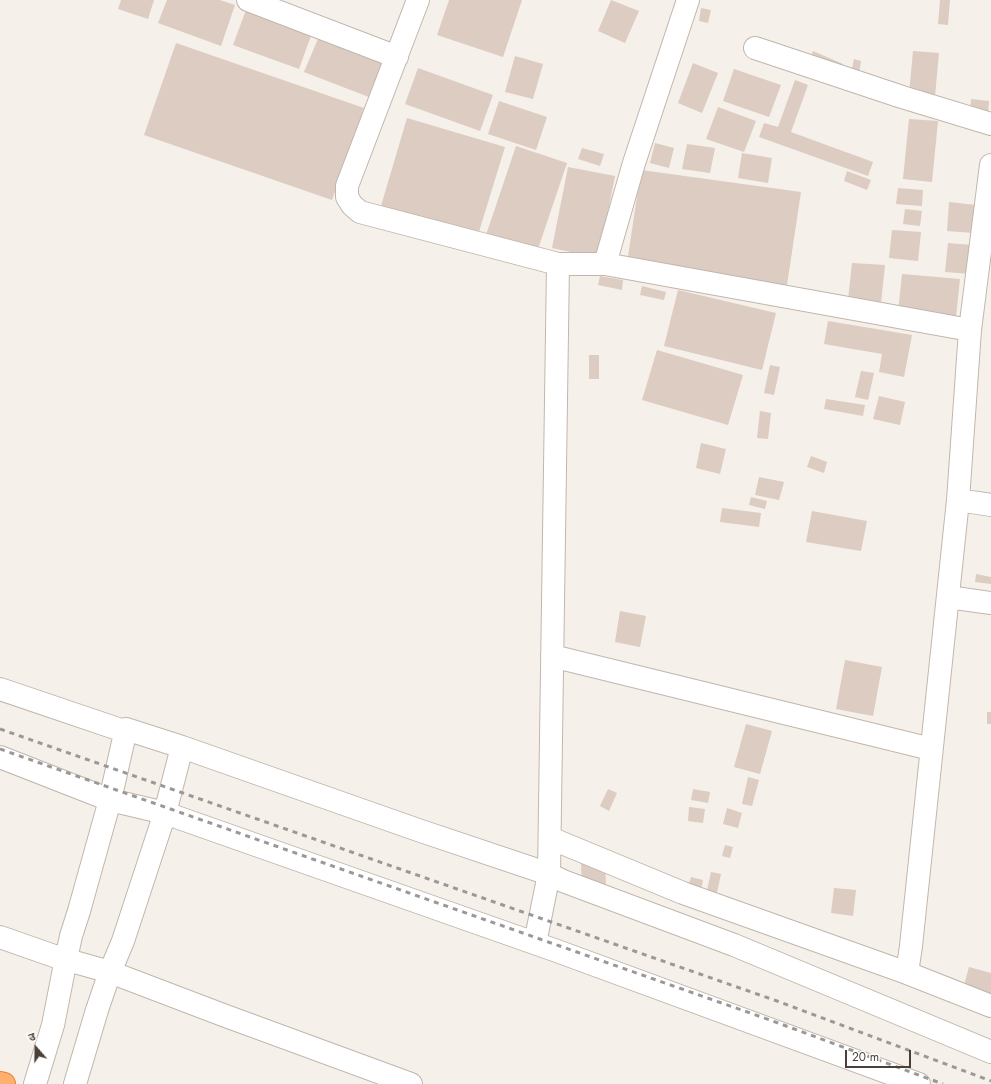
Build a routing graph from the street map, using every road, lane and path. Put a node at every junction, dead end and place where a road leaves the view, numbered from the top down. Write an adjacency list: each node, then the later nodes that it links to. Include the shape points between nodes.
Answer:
1 (248, 0): 5 (street)
2 (418, 0): 5 (street)
3 (688, 0): 9 (street, via 634,163)
4 (755, 48): 6 (street)
5 (397, 57): 8 (street, via 347,186 347,197 352,205 360,212)
6 (991, 124)
7 (991, 165): 10 (street)
8 (558, 264): 9 (street); 15 (street)
9 (605, 264): 10 (street)
10 (970, 330): 11 (street)
11 (958, 500): 12 (street); 13 (street)
12 (991, 504)
13 (948, 597): 14 (street); 19 (street)
14 (991, 603)
15 (552, 656): 19 (street); 23 (street)
16 (0, 689): 17 (street)
17 (126, 730): 18 (street); 21 (street)
18 (182, 747): 22 (street); 24 (street)
19 (932, 748): 29 (street)
20 (0, 758): 21 (street)
21 (110, 800): 22 (street); 27 (street)
22 (165, 813): 26 (street); 28 (street, via 123,941)
23 (550, 838): 24 (street); 29 (street, via 683,893)
24 (549, 874): 26 (street); 31 (street, via 734,945)
25 (0, 937): 27 (street)
26 (535, 943): 37 (street)
27 (66, 959): 28 (street); 34 (street, via 53,1025)
28 (110, 972): 35 (street); 36 (street)
29 (907, 973): 30 (street)
30 (991, 1006)
31 (991, 1052)
32 (0, 1083): 33 (highway)
33 (4, 1084)
34 (35, 1084)
35 (75, 1084)
36 (411, 1084)
37 (919, 1084)

